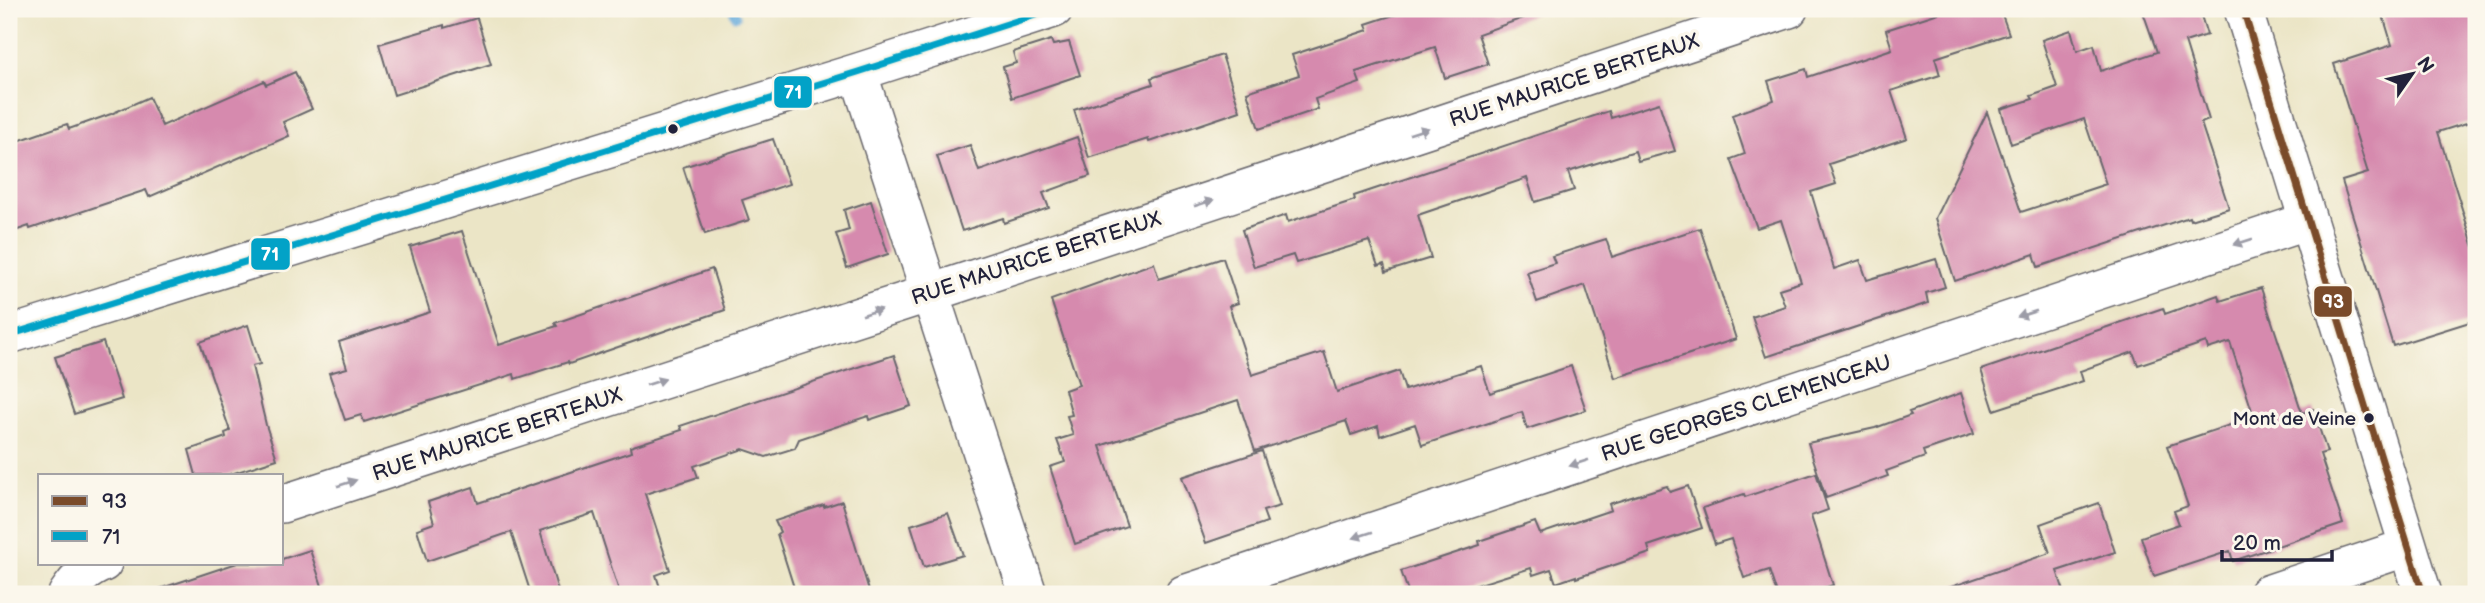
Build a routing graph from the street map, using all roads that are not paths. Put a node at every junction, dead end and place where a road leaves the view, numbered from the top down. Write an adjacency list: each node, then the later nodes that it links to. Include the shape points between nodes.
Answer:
1 (1054, 9): 4 (street)
2 (1789, 9): 6 (street, RUE MAURICE BERTEAUX, one-way to 2)
3 (2243, 9): 5 (street)
4 (858, 72): 6 (street); 7 (street)
5 (2308, 221): 9 (street); 13 (street, RUE GEORGES CLEMENCEAU, one-way to 13)
6 (929, 293): 8 (street, RUE MAURICE BERTEAUX, one-way to 6); 12 (street)
7 (9, 335)
8 (284, 504)
9 (2408, 547): 14 (street); 15 (street)
10 (101, 564): 11 (street, via 86,571)
11 (67, 594)
12 (1028, 594)
13 (1184, 594)
14 (2267, 594)
15 (2423, 594)

